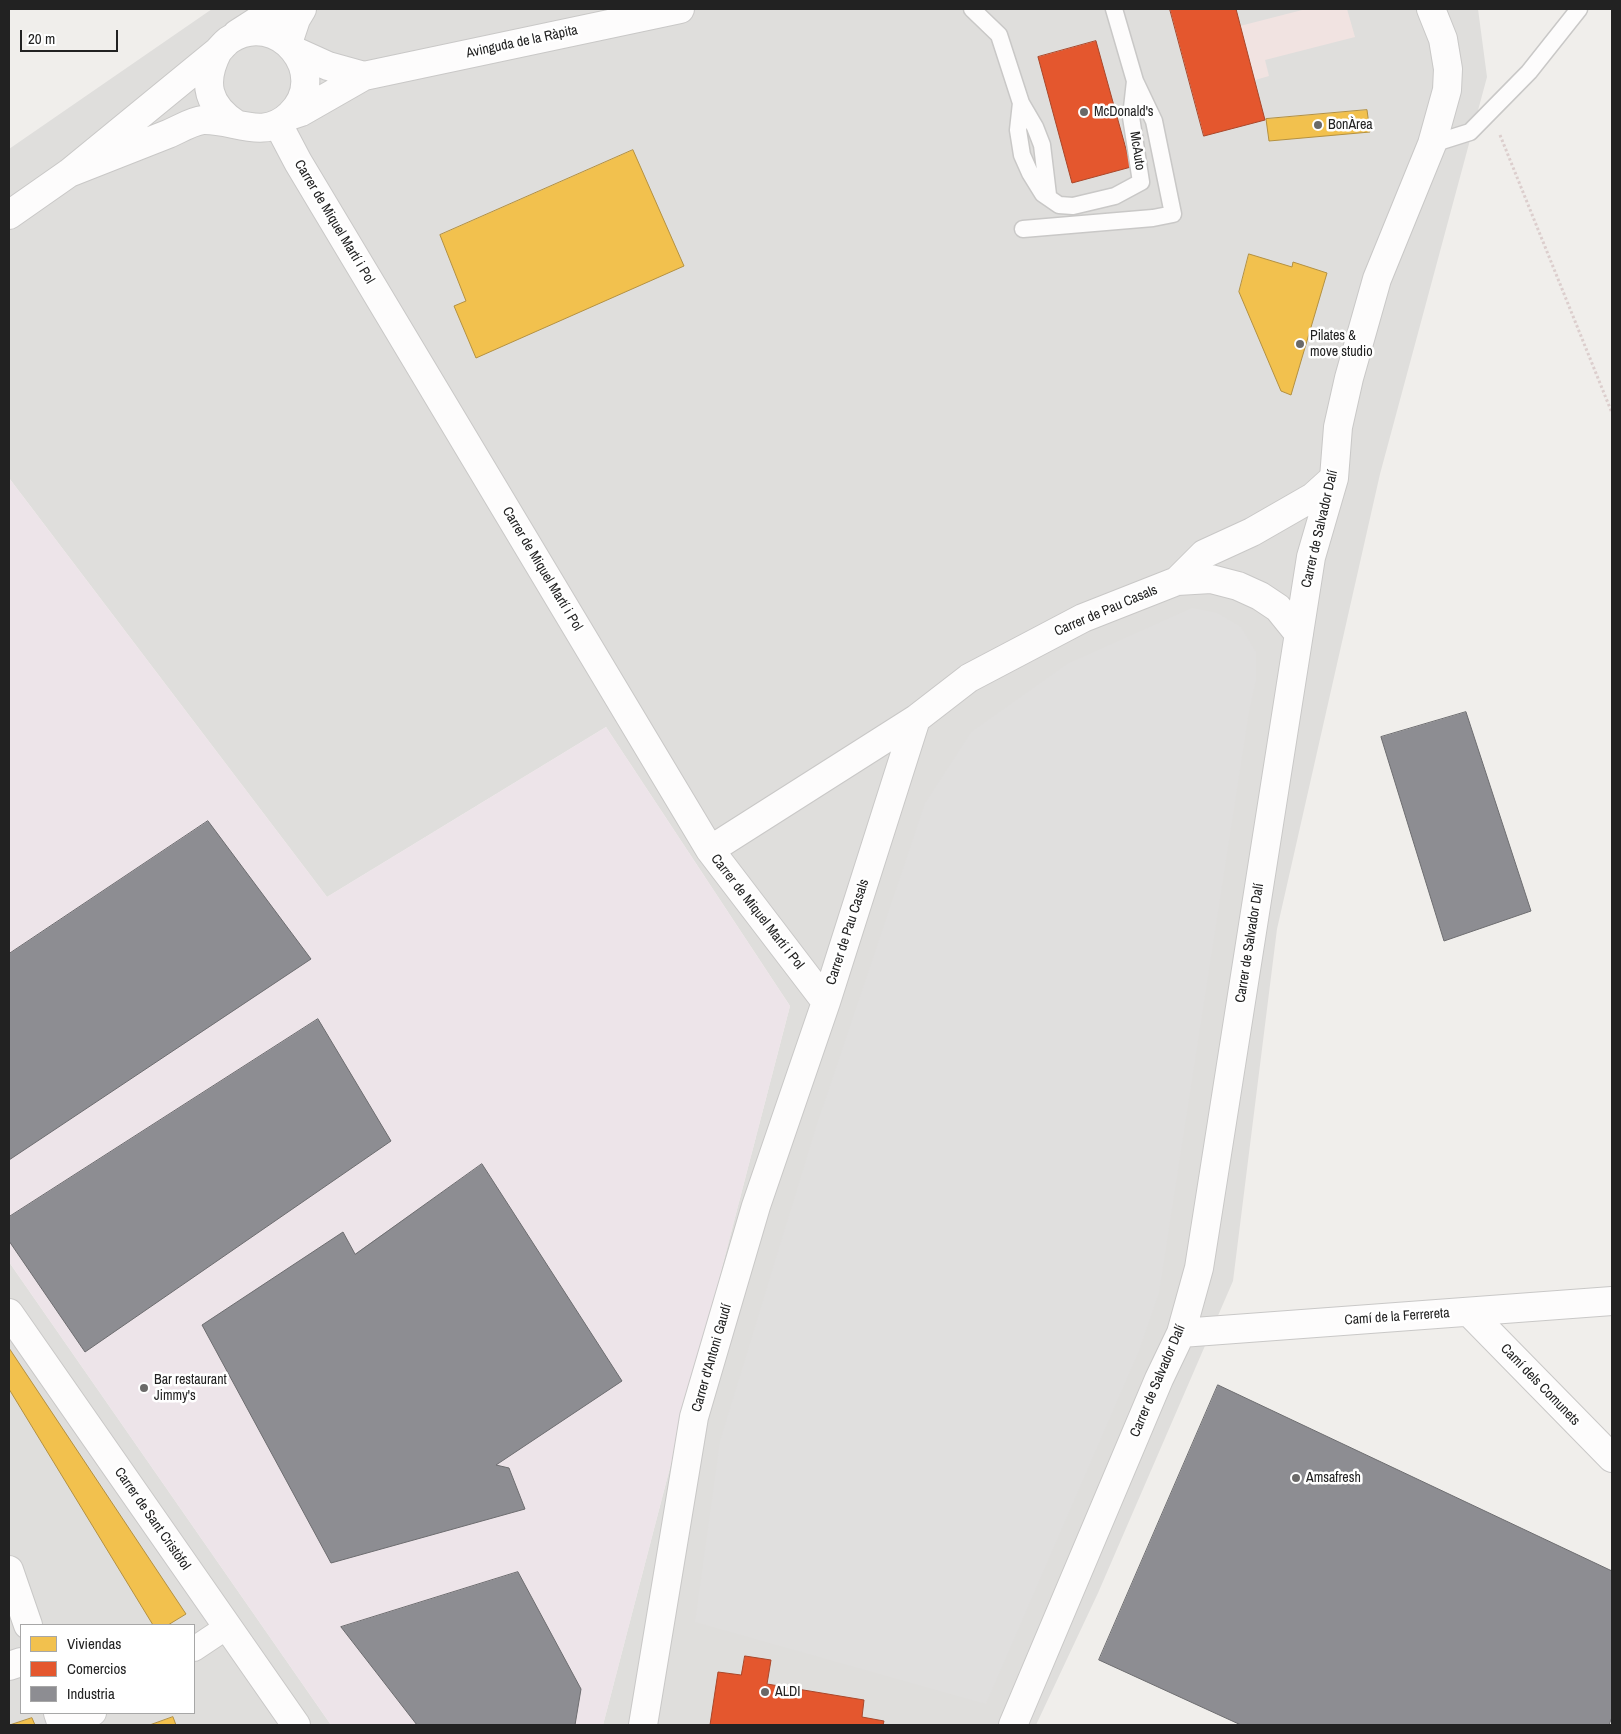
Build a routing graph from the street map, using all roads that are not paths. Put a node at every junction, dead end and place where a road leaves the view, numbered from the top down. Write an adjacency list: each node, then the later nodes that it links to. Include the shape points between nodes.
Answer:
1 (276, 9): 8 (street)
2 (302, 9): 9 (street, via 296,18)
3 (680, 9): 10 (street, Avinguda de la Ràpita)
4 (972, 9): 11 (lane, McAuto, via 998,35 1021,103 1018,130 1022,155 1043,194 1059,205 1073,206 1115,196 1141,182 1131,117)
5 (1114, 9): 11 (lane)
6 (1431, 9): 14 (street, Carrer de Salvador Dalí, via 1443,39 1448,68 1447,90)
7 (1579, 9): 14 (lane, via 1529,72 1470,132)
8 (223, 46): 9 (street, via 242,34 258,32 274,35); 13 (street, via 211,64 210,92 215,105); 15 (street)
9 (292, 48): 10 (street, Avinguda de la Ràpita, via 328,66); 12 (street, via 304,71 304,92 296,109)
10 (364, 76): 12 (street, Avinguda de la Ràpita)
11 (1135, 81): 17 (lane, via 1154,121 1172,214)
12 (283, 120): 13 (street, via 264,128); 22 (street, Carrer de Miquel Martí i Pol, via 298,162)
13 (236, 124): 15 (street, via 202,120)
14 (1432, 144): 18 (street, Carrer de Salvador Dalí, via 1377,279 1338,427)
15 (69, 173): 16 (street)
16 (9, 215)
17 (1023, 229)
18 (1334, 478): 19 (street, via 1313,497 1252,532 1204,554); 20 (street, Carrer de Salvador Dalí, via 1311,557)
19 (1177, 581): 20 (street, Carrer de Pau Casals, via 1211,579 1238,586 1278,608); 21 (street, Carrer de Pau Casals, via 1082,618 969,678)
20 (1299, 634): 27 (street, Carrer de Salvador Dalí, via 1199,1268)
21 (916, 719): 22 (street, Carrer de Pau Casals); 23 (street, Carrer de Pau Casals)
22 (710, 850): 23 (street, Carrer de Miquel Martí i Pol)
23 (826, 1002): 36 (street, Carrer d'Antoni Gaudí, via 756,1206 694,1417)
24 (1612, 1301): 26 (street, Camí de la Ferrereta)
25 (9, 1312): 31 (street, Carrer de Sant Cristòfol)
26 (1469, 1312): 27 (street, Camí de la Ferrereta); 28 (street, Camí dels Comunets)
27 (1181, 1333): 37 (street, Carrer de Salvador Dalí)
28 (1612, 1458)
29 (9, 1570): 30 (street)
30 (28, 1624)
31 (227, 1627): 32 (street); 35 (street, Carrer de Sant Cristòfol)
32 (195, 1648)
33 (92, 1714): 34 (street)
34 (75, 1725)
35 (296, 1725)
36 (643, 1725)
37 (1013, 1725)

